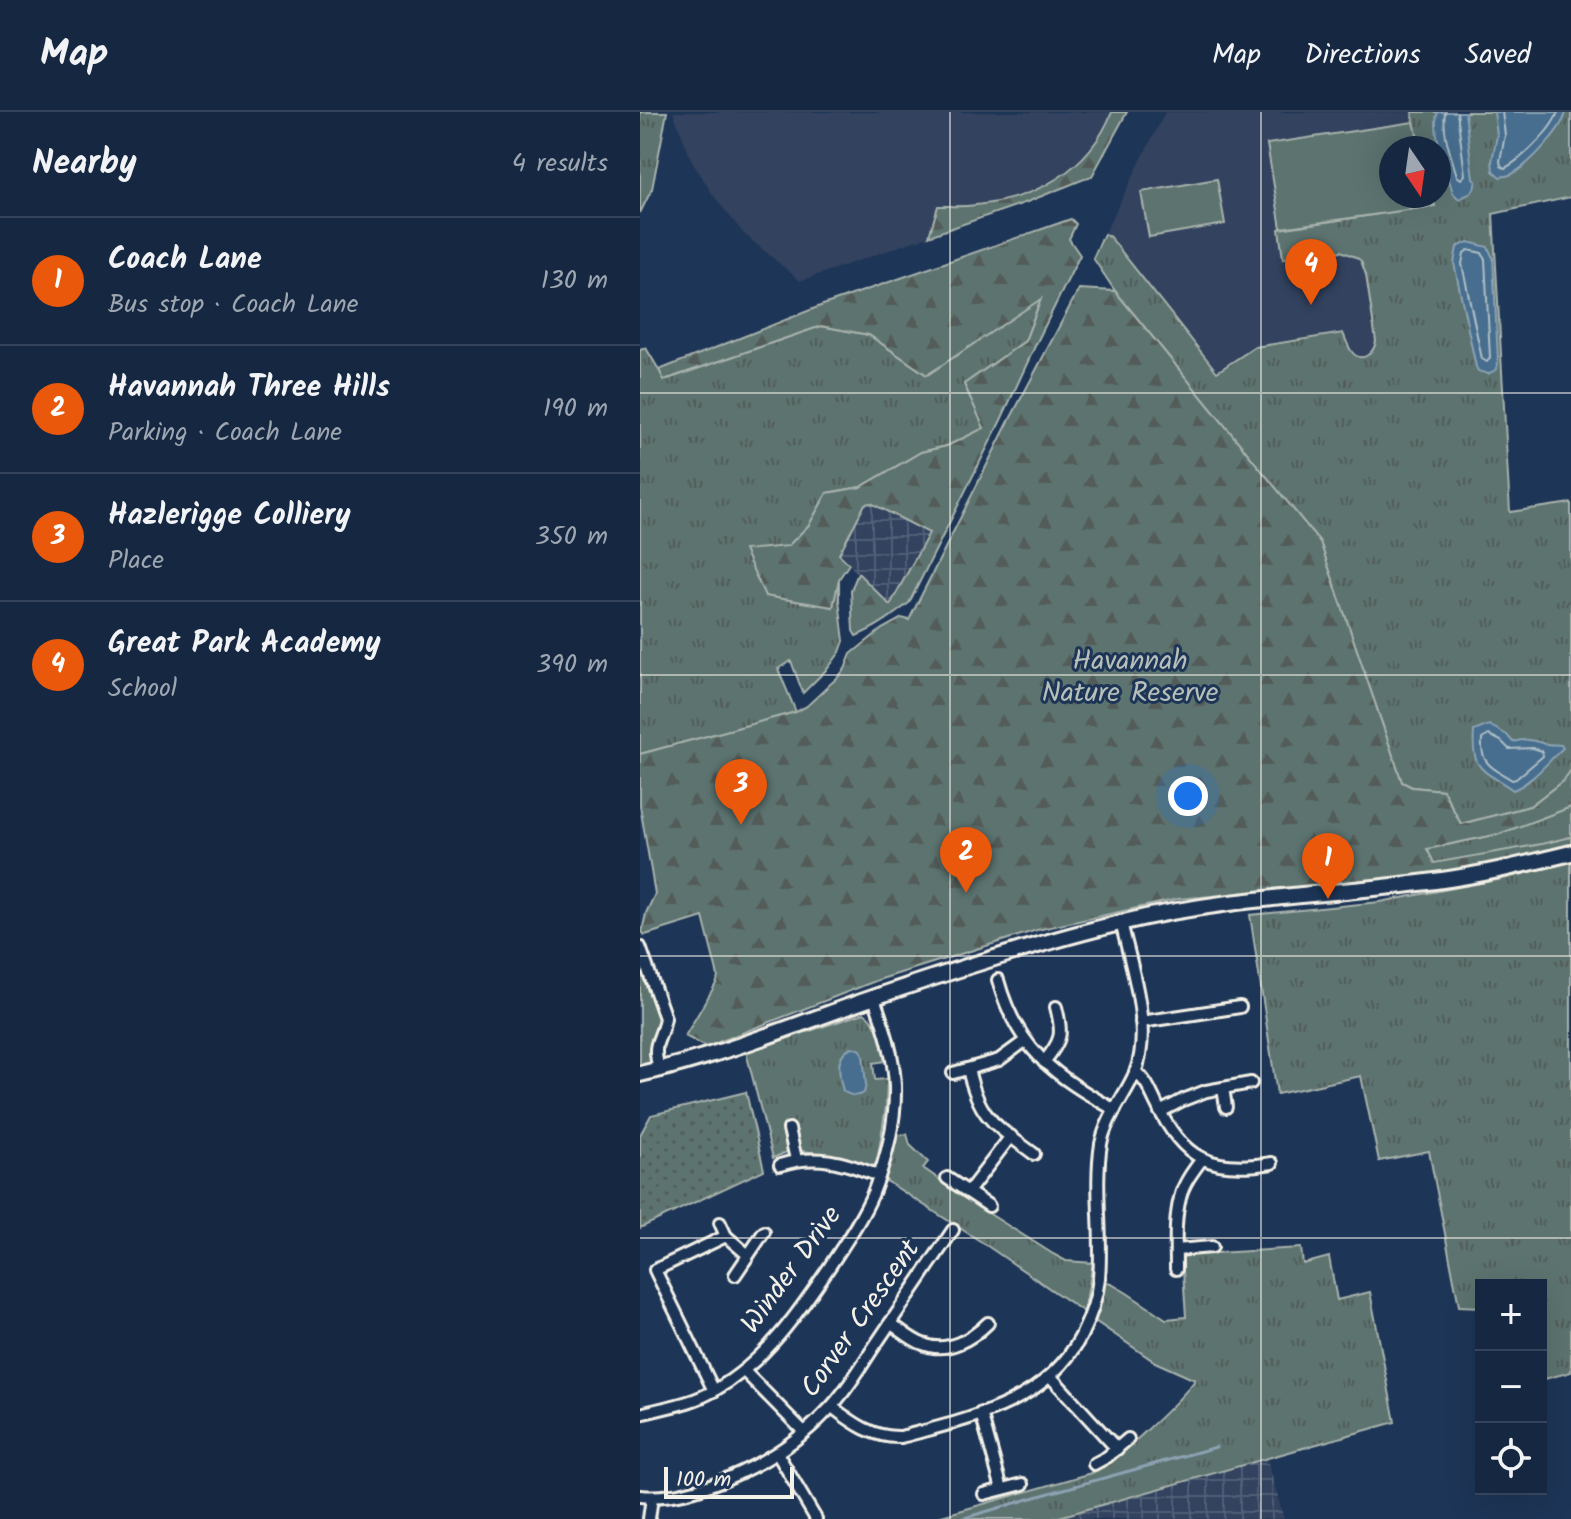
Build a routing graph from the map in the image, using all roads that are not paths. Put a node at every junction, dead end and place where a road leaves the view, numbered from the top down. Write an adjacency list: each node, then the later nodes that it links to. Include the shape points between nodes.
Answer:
1 (1571, 853): 2 (street, via 1437,881 1243,900)
2 (1121, 922): 5 (street); 8 (street)
3 (640, 947): 11 (street, via 665,1018 655,1043)
4 (998, 980): 9 (street)
5 (874, 998): 11 (street); 28 (street, Winder Drive, via 893,1059 895,1088 894,1116)
6 (1056, 1007): 10 (street, via 1062,1029)
7 (1240, 1007): 8 (street)
8 (1141, 1022): 13 (street)
9 (1025, 1041): 10 (street); 12 (street, via 999,1060)
10 (1044, 1062): 19 (street)
11 (659, 1069): 15 (street)
12 (968, 1069): 14 (street); 22 (street, via 981,1110)
13 (1135, 1072): 19 (street); 20 (street)
14 (953, 1073)
15 (640, 1074)
16 (1251, 1083): 17 (street)
17 (1223, 1088): 18 (street); 20 (street)
18 (1226, 1107)
19 (1115, 1110): 46 (street, via 1101,1143 1096,1300 1078,1341)
20 (1160, 1112): 25 (street, via 1175,1138)
21 (789, 1129): 24 (street)
22 (1011, 1136): 23 (street); 30 (street)
23 (1034, 1154)
24 (796, 1159): 27 (street, Winder Drive); 28 (street, Winder Drive, via 824,1159)
25 (1202, 1159): 26 (street, via 1228,1167); 37 (street, via 1180,1197)
26 (1272, 1163)
27 (780, 1165)
28 (879, 1176): 45 (street, Winder Drive, via 866,1208 805,1303)
29 (947, 1178): 30 (street)
30 (968, 1192): 31 (street)
31 (989, 1206)
32 (720, 1223): 35 (street)
33 (953, 1230): 41 (street, Corver Crescent)
34 (764, 1232): 38 (street)
35 (726, 1236): 38 (street); 47 (street, via 655,1270)
36 (1212, 1247): 37 (street)
37 (1176, 1250): 39 (street)
38 (748, 1255): 40 (street)
39 (1176, 1269)
40 (735, 1275)
41 (890, 1323): 44 (street, via 930,1346); 48 (street, Corver Crescent)
42 (988, 1323): 44 (street)
43 (961, 1327): 44 (street)
44 (967, 1340)
45 (744, 1371): 47 (street, Winder Drive); 51 (street, Corver Crescent)
46 (1051, 1377): 49 (street); 53 (street)
47 (714, 1391): 50 (street, Winder Drive)
48 (832, 1407): 49 (street, via 858,1427 889,1437); 51 (street, Corver Crescent)
49 (981, 1413): 57 (street)
50 (640, 1414)
51 (804, 1432): 54 (street, Corver Crescent)
52 (1128, 1439): 53 (street)
53 (1117, 1449): 55 (street)
54 (777, 1453): 59 (street, Corver Crescent, via 703,1488); 61 (street)
55 (1094, 1464)
56 (1023, 1484): 57 (street)
57 (1002, 1489): 58 (street)
58 (984, 1494)
59 (646, 1496): 60 (street, Corver Crescent)
60 (649, 1519)
61 (816, 1519)

